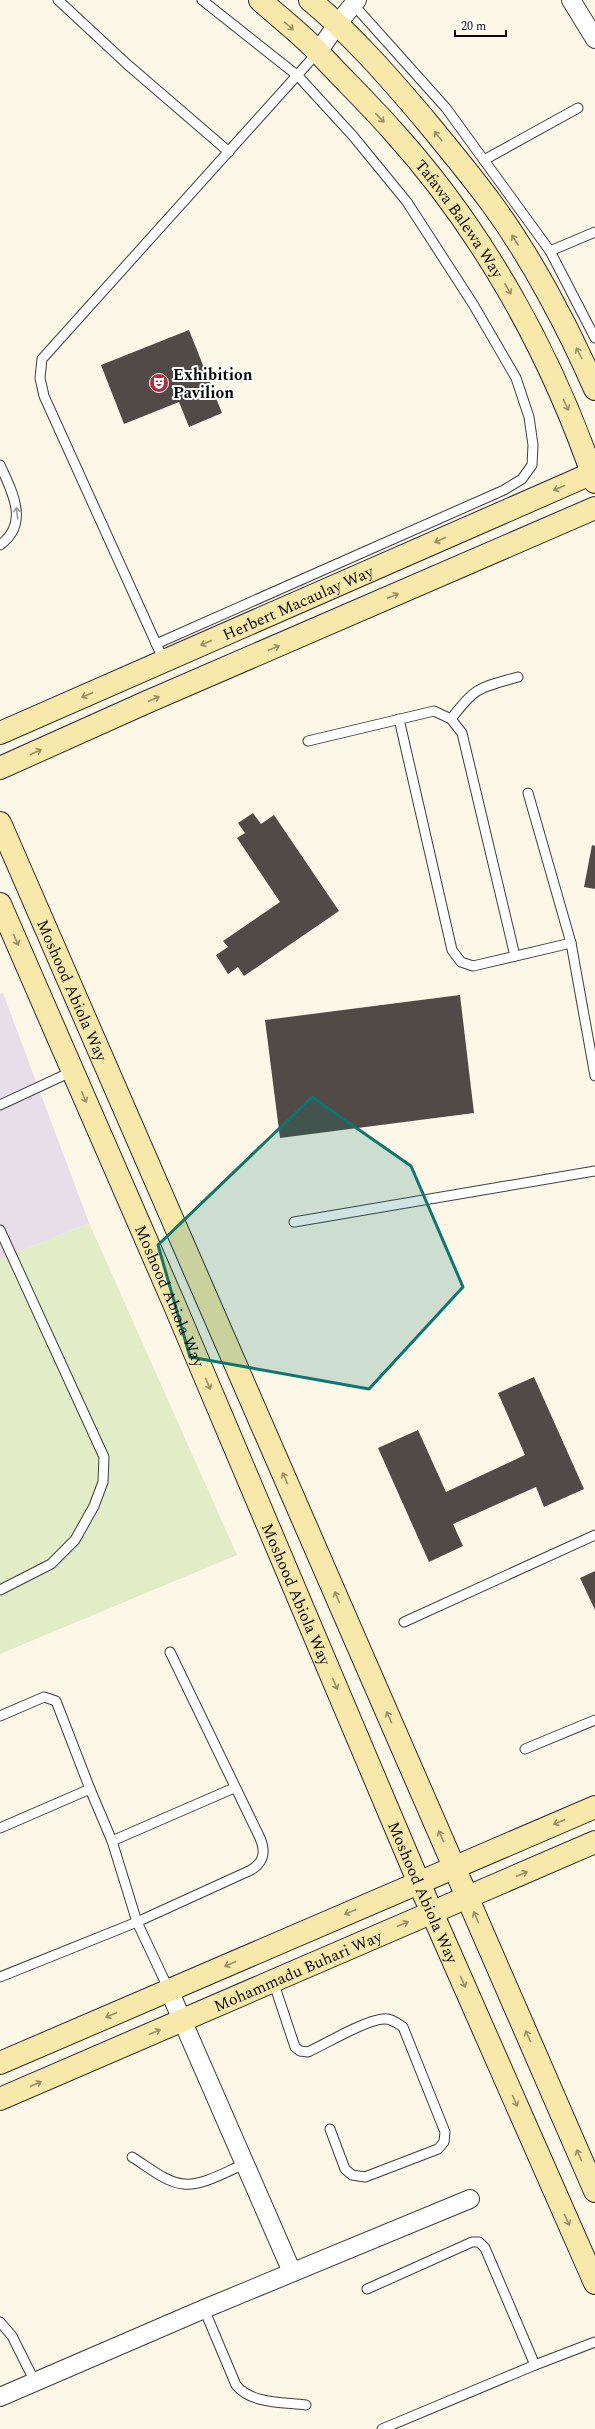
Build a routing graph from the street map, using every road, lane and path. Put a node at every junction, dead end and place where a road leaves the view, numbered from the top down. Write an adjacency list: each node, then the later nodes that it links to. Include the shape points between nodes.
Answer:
1 (58, 0): 12 (lane, via 128,65)
2 (202, 0): 10 (lane)
3 (260, 0): 9 (main road, Tafawa Balewa Way, one-way to 9)
4 (310, 0): 7 (main road, Tafawa Balewa Way)
5 (571, 0): 8 (street)
6 (353, 1): 7 (street); 13 (lane, via 446,108)
7 (338, 23): 9 (street); 17 (main road, Tafawa Balewa Way, one-way to 7, via 582,358 540,280 493,206 403,94)
8 (595, 39)
9 (318, 52): 10 (lane); 19 (main road, Tafawa Balewa Way, one-way to 19, via 392,129 451,203 490,260 533,337 572,418)
10 (298, 76): 12 (lane); 22 (lane, via 353,136 407,202 473,304 516,378 529,417 533,444 532,464 522,479 504,490)
11 (578, 108): 13 (lane)
12 (229, 152): 22 (lane, via 42,359 40,378 44,396)
13 (484, 160): 15 (lane)
14 (595, 232): 15 (lane)
15 (550, 251): 16 (lane)
16 (595, 338)
17 (595, 389)
18 (0, 465): 21 (lane, one-way to 18, via 13,533 18,521 11,490)
19 (594, 476): 22 (main road, Herbert Macaulay Way, one-way to 22)
20 (595, 508): 28 (main road, Herbert Macaulay Way, one-way to 20)
21 (0, 546)
22 (160, 653): 26 (main road, Herbert Macaulay Way, one-way to 26)
23 (518, 677): 25 (lane, via 476,690 468,696)
24 (400, 718): 25 (lane, via 434,711); 27 (lane); 33 (lane, via 452,950 461,962 473,966)
25 (451, 719): 33 (lane, via 462,733)
26 (0, 733)
27 (308, 742)
28 (0, 768)
29 (528, 793): 32 (lane)
30 (0, 823): 40 (main road, Moshood Abiola Way)
31 (0, 904): 34 (main road, Moshood Abiola Way, one-way to 34)
32 (571, 942): 33 (lane); 35 (lane)
33 (515, 956)
34 (73, 1071): 36 (lane); 41 (main road, Moshood Abiola Way, one-way to 41)
35 (595, 1076)
36 (0, 1105)
37 (595, 1171): 38 (lane)
38 (294, 1222)
39 (0, 1230): 43 (lane, via 104,1457 102,1482 94,1506 75,1540 51,1564)
40 (204, 1293): 41 (main road); 55 (main road, Moshood Abiola Way, one-way to 40)
41 (175, 1306): 56 (main road, Moshood Abiola Way, one-way to 56)
42 (595, 1535): 44 (lane)
43 (0, 1590)
44 (404, 1622)
45 (170, 1652): 49 (lane)
46 (0, 1716): 50 (lane, via 44,1697 56,1701)
47 (595, 1720): 48 (lane)
48 (525, 1749)
49 (234, 1788): 53 (lane); 59 (lane, via 263,1847 263,1858 259,1865)
50 (90, 1789): 52 (lane); 53 (lane)
51 (595, 1807): 55 (main road, Mohammadu Buhari Way, one-way to 55)
52 (0, 1828)
53 (112, 1840): 59 (lane)
54 (595, 1842): 57 (main road, Mohammadu Buhari Way, one-way to 54)
55 (454, 1867): 56 (main road, Mohammadu Buhari Way); 57 (main road, Moshood Abiola Way)
56 (418, 1883): 58 (main road, Moshood Abiola Way); 62 (main road, Mohammadu Buhari Way, one-way to 62)
57 (467, 1897): 58 (main road, Mohammadu Buhari Way); 69 (main road, Moshood Abiola Way, one-way to 57)
58 (432, 1912): 61 (main road, Mohammadu Buhari Way, one-way to 58); 72 (main road, Moshood Abiola Way, one-way to 72)
59 (137, 1922): 60 (lane); 62 (lane)
60 (0, 1977)
61 (273, 1981): 63 (main road, Mohammadu Buhari Way); 66 (lane, via 295,2047 300,2051 308,2052 383,2019 394,2021 403,2027 445,2132 444,2142 438,2149 365,2177 352,2174 345,2169)
62 (170, 1990): 63 (street); 64 (main road, Mohammadu Buhari Way, one-way to 64)
63 (182, 2020): 65 (main road, Mohammadu Buhari Way, one-way to 63); 68 (street)
64 (0, 2064)
65 (0, 2099)
66 (330, 2129)
67 (132, 2157): 68 (lane, via 171,2181 184,2184 197,2183)
68 (245, 2164): 71 (street)
69 (595, 2191)
70 (470, 2199): 71 (street)
71 (292, 2272): 74 (street)
72 (595, 2283)
73 (367, 2289): 77 (lane, via 472,2242 479,2242 485,2248)
74 (204, 2309): 78 (street); 80 (lane, via 236,2385 243,2394 257,2399)
75 (0, 2322): 78 (lane, via 12,2336)
76 (595, 2342): 77 (lane)
77 (535, 2365): 81 (lane)
78 (36, 2382): 79 (street)
79 (0, 2397)
80 (306, 2405)
81 (382, 2429)

